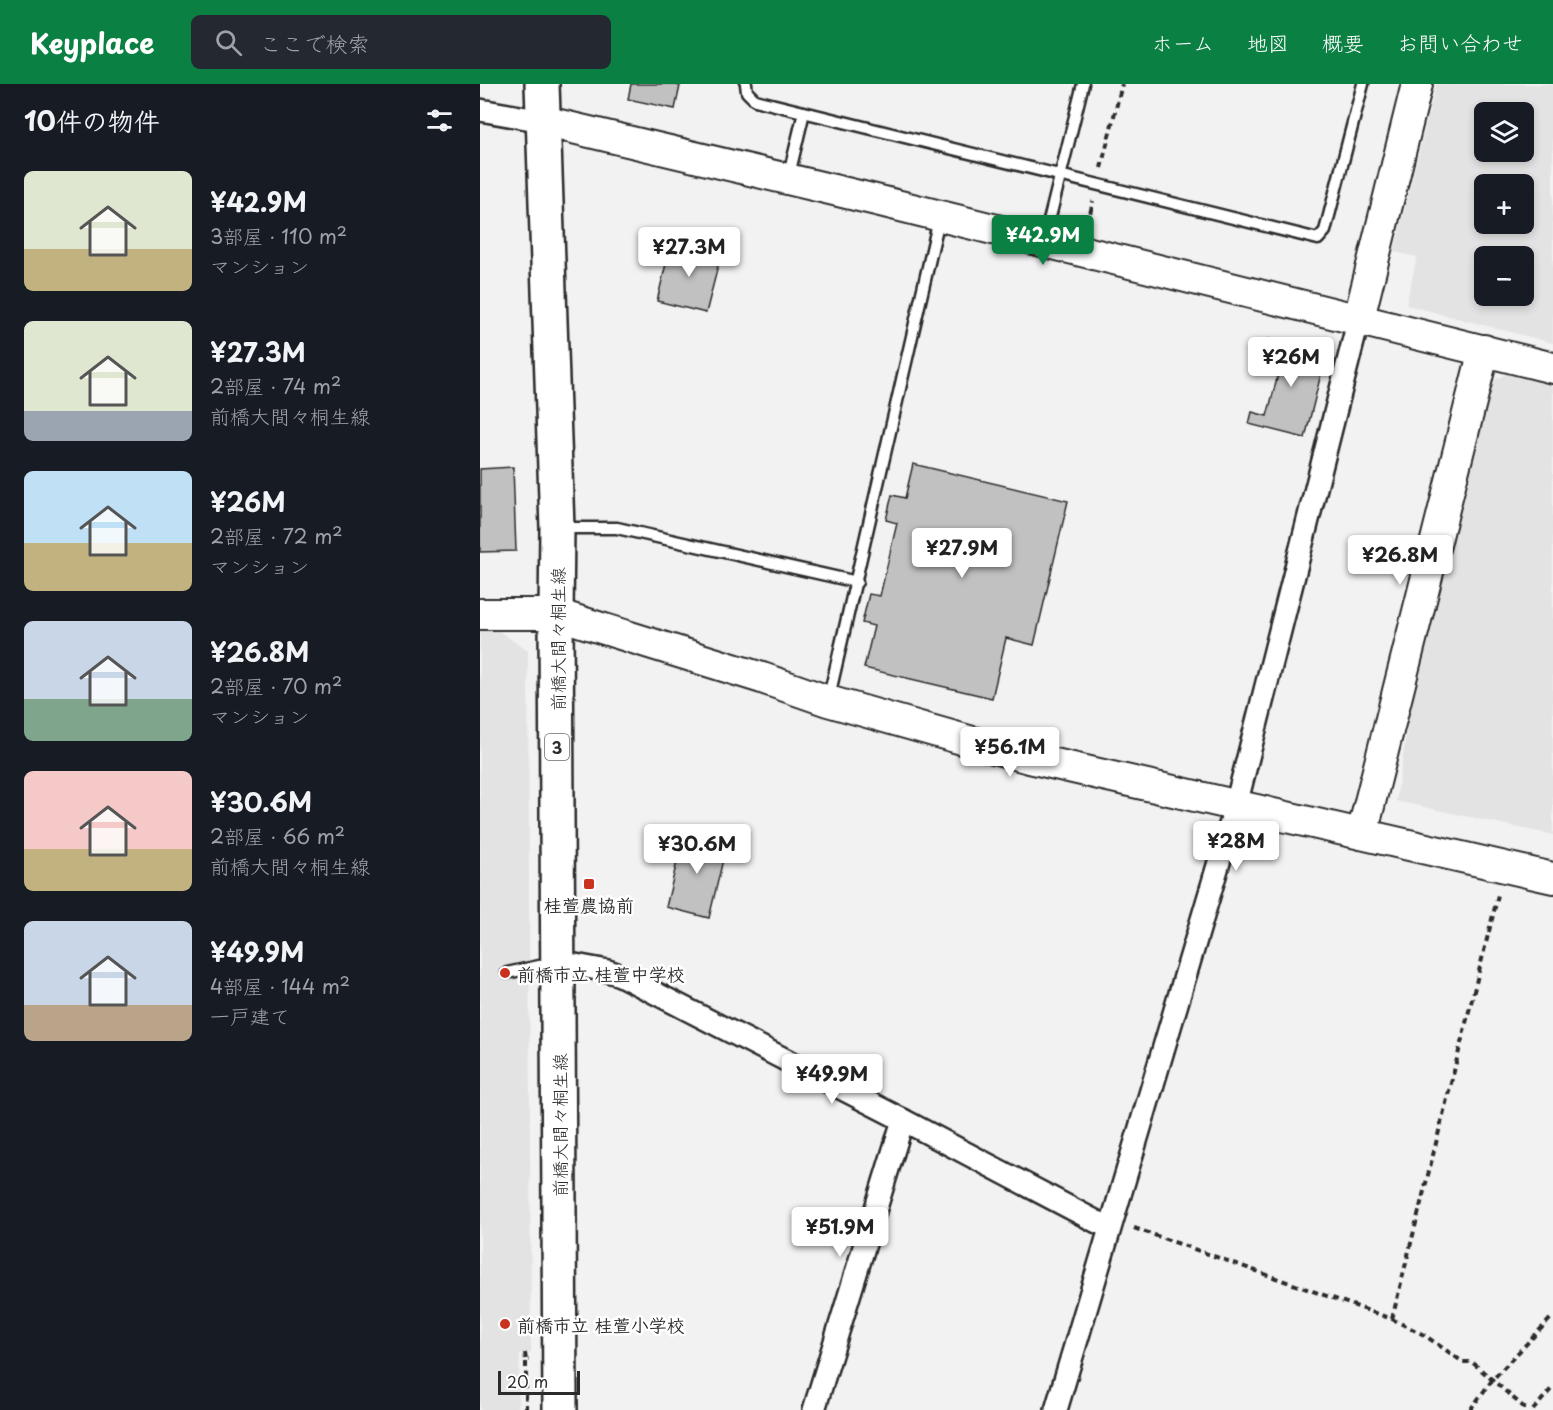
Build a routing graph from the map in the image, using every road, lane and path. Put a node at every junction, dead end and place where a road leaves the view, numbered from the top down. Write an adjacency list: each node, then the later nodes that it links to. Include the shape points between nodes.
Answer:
1 (542, 84): 9 (main road, 前橋大間々桐生線 / 3)
2 (746, 84): 8 (lane, via 747,92 755,100)
3 (1083, 84): 10 (lane)
4 (1122, 84): 12 (path)
5 (1363, 84): 12 (lane, via 1325,231 1318,239)
6 (1417, 84): 16 (street)
7 (480, 110): 9 (street)
8 (804, 112): 10 (lane); 11 (lane)
9 (543, 121): 11 (street); 19 (main road, 前橋大間々桐生線 / 3)
10 (1060, 175): 12 (lane); 15 (lane)
11 (788, 179): 13 (street)
12 (1097, 184): 14 (path)
13 (940, 216): 15 (street); 20 (lane)
14 (1086, 230)
15 (1044, 241): 16 (street)
16 (1359, 318): 17 (street); 24 (street)
17 (1484, 350): 18 (street); 25 (street)
18 (1553, 368)
19 (557, 528): 20 (lane, via 617,528); 22 (main road, 前橋大間々桐生線 / 3)
20 (857, 582): 23 (lane)
21 (480, 614): 22 (street)
22 (556, 614): 23 (street); 28 (main road, 前橋大間々桐生線 / 3)
23 (828, 701): 24 (street, via 1029,758)
24 (1236, 806): 25 (street); 31 (street)
25 (1362, 834): 26 (street)
26 (1505, 867): 27 (street); 33 (path)
27 (1553, 878)
28 (559, 962): 29 (lane); 30 (street, via 620,975); 40 (main road, 前橋大間々桐生線 / 3)
29 (507, 973)
30 (903, 1120): 31 (street); 41 (street)
31 (1109, 1226): 33 (path, via 1133,1228); 42 (street)
32 (1553, 1316): 37 (path)
33 (1392, 1319): 37 (path, via 1424,1335 1462,1362 1472,1362)
34 (525, 1353): 35 (path)
35 (526, 1360)
36 (526, 1370): 39 (path)
37 (1493, 1379): 43 (path); 44 (path)
38 (1553, 1387): 45 (path)
39 (526, 1410)
40 (560, 1410)
41 (814, 1410)
42 (1056, 1410)
43 (1470, 1410)
44 (1527, 1410)
45 (1533, 1410)

